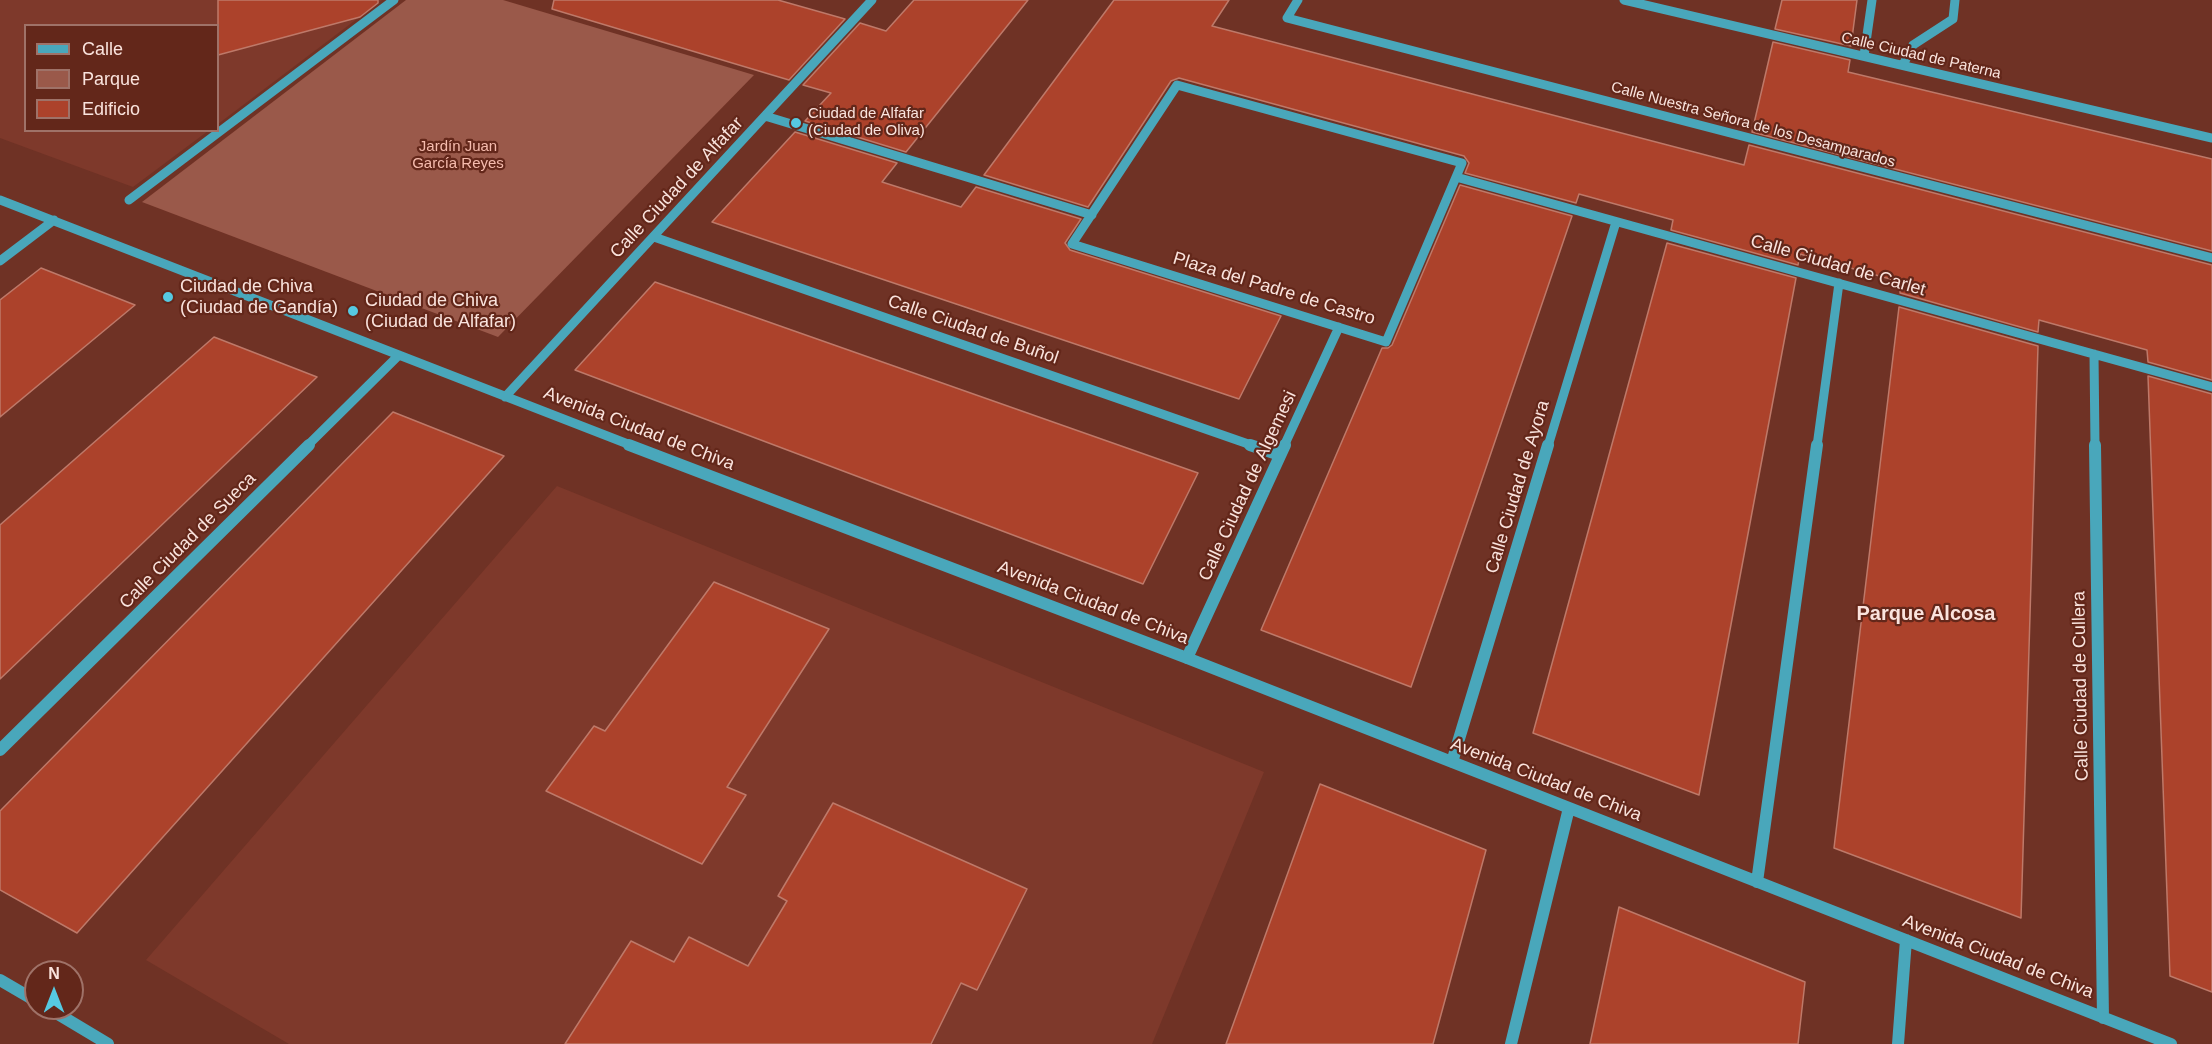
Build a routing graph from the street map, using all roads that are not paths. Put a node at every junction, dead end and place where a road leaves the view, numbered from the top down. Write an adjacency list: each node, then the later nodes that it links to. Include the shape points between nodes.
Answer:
1 (394, 0): 13 (street)
2 (1298, 0): 18 (street, Calle Nuestra Señora de los Desamparados, via 1287,18)
3 (1624, 0): 7 (street, Calle Ciudad de Paterna)
4 (1872, 0): 7 (street)
5 (1955, 0): 8 (street, via 1953,19 1912,45)
6 (869, 1): 9 (street, Calle Ciudad de Alfafar)
7 (1864, 56): 8 (street, Calle Ciudad de Paterna)
8 (1903, 65): 10 (street, Calle Ciudad de Paterna)
9 (765, 116): 14 (street); 17 (street, Calle Ciudad de Alfafar)
10 (2212, 138)
11 (1456, 177): 14 (street, Plaza del Padre de Castro, via 1462,163 1177,85); 16 (street, Calle Ciudad de Carlet); 21 (street, Plaza del Padre de Castro, via 1386,342)
12 (0, 200): 15 (street, Avenida Ciudad de Chiva)
13 (129, 200)
14 (1092, 215): 21 (street, Plaza del Padre de Castro, via 1072,244)
15 (54, 220): 19 (street); 23 (street, Avenida Ciudad de Chiva)
16 (1616, 222): 20 (street, Calle Ciudad de Carlet); 29 (street, Calle Ciudad de Ayora)
17 (654, 237): 25 (street, Calle Ciudad de Alfafar); 26 (street, Calle Ciudad de Buñol)
18 (2212, 258)
19 (0, 261)
20 (1839, 283): 22 (street, Calle Ciudad de Carlet); 31 (street)
21 (1339, 327): 26 (street, Calle Ciudad de Algemesi)
22 (2094, 354): 24 (street, Calle Ciudad de Carlet); 35 (street, Calle Ciudad de Cullera)
23 (399, 356): 25 (street, Avenida Ciudad de Chiva); 28 (street, Calle Ciudad de Sueca)
24 (2212, 387)
25 (506, 397): 27 (street, Avenida Ciudad de Chiva)
26 (1280, 455): 27 (street, Calle Ciudad de Algemesi)
27 (1187, 658): 29 (street, Avenida Ciudad de Chiva)
28 (0, 750)
29 (1452, 762): 30 (street, Avenida Ciudad de Chiva)
30 (1569, 808): 31 (street, Avenida Ciudad de Chiva); 38 (street)
31 (1757, 882): 32 (street, Avenida Ciudad de Chiva)
32 (1906, 940): 35 (street, Avenida Ciudad de Chiva); 39 (street)
33 (0, 980): 34 (street)
34 (24, 994)
35 (2103, 1018): 40 (street, Avenida Ciudad de Chiva)
36 (68, 1020): 37 (street)
37 (108, 1044)
38 (1511, 1044)
39 (1898, 1044)
40 (2171, 1044)

